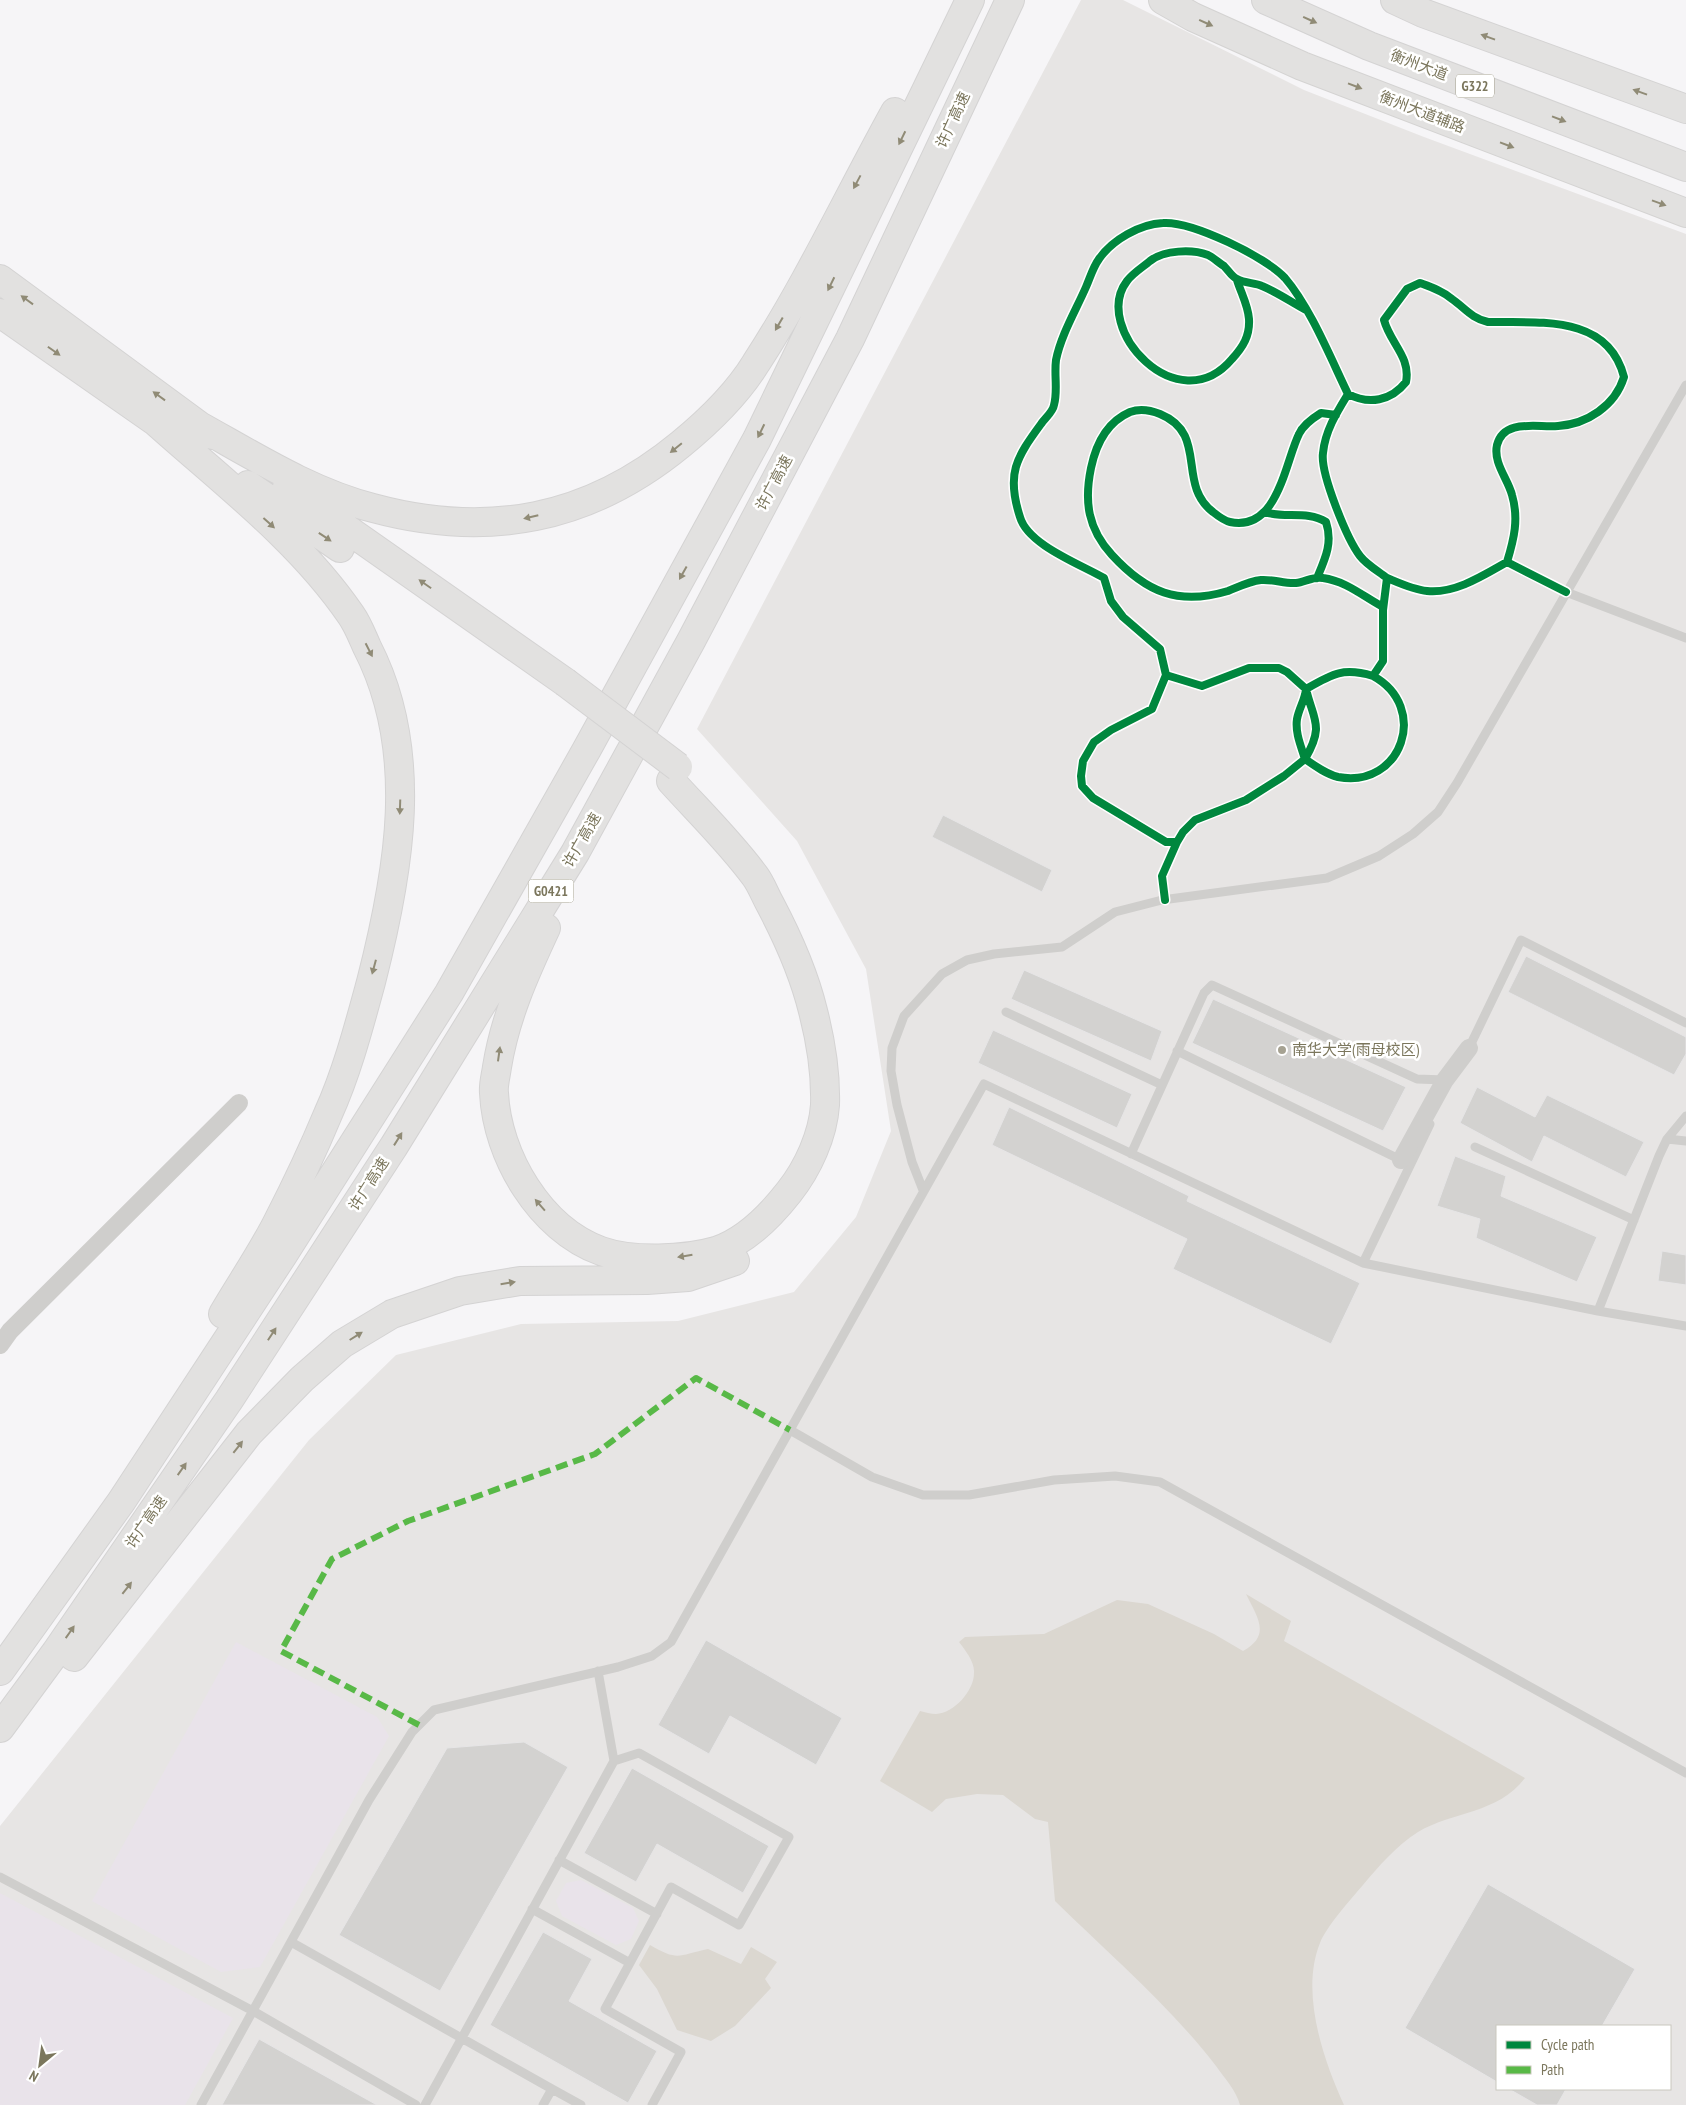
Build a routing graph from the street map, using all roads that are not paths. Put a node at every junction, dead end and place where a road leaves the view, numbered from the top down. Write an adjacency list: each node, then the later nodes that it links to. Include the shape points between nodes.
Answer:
1 (954, 0): 15 (main road, one-way to 15, via 756,365 696,432 662,460 615,490 565,509 514,521 444,523 372,508 299,481)
2 (970, 0): 41 (main road, G0421, one-way to 41, via 757,439 587,749 448,993 283,1255 132,1485)
3 (1010, 0): 12 (main road, 许广高速 / G0421)
4 (1163, 0): 9 (main road, 衡州大道辅路, one-way to 9, via 1302,66)
5 (1266, 0): 8 (main road, 衡州大道 / G322, one-way to 8, via 1369,46)
6 (1395, 0): 7 (main road, one-way to 6)
7 (1686, 109)
8 (1686, 167)
9 (1686, 213)
10 (0, 279): 15 (main road, one-way to 10)
11 (0, 313): 14 (main road, one-way to 14)
12 (827, 382): 19 (main road, one-way to 12, via 756,877 782,927 807,987 823,1051 825,1107 817,1142 800,1178 775,1210 748,1233 718,1250 680,1257 639,1258 601,1251 566,1232 538,1204 518,1173 502,1137 494,1092 501,1044 517,991 560,900 750,563 799,461); 43 (main road, 许广高速 / G0421, one-way to 12, via 235,1392 394,1146 575,853 692,641)
13 (1686, 385): 16 (lane)
14 (154, 421): 18 (main road, one-way to 18); 40 (main road, one-way to 40, via 301,551 352,616 380,670 395,724 401,782 399,838 381,942 359,1027 330,1111 281,1214 192,1367)
15 (198, 425): 18 (main road, one-way to 15)
16 (1566, 592): 17 (lane); 33 (lane, via 1458,783 1438,812 1413,834 1379,856 1328,878 1162,900 1115,912 1062,947 967,960 942,974 904,1016 892,1048 891,1071 897,1105)
17 (1686, 638)
18 (562, 690): 19 (main road)
19 (674, 774): 44 (main road, one-way to 19, via 249,1433 342,1344 392,1314 460,1291 520,1281 688,1277 736,1261 764,1241 798,1209 817,1181 834,1143 840,1104 839,1060 821,983 802,931 782,890 758,854 718,807)
20 (1006, 1012): 25 (lane)
21 (1686, 1023): 22 (lane, via 1521,940)
22 (1469, 1048): 24 (street); 35 (lane)
23 (1177, 1051): 24 (lane, via 1204,992 1212,985 1417,1079); 25 (lane); 32 (lane)
24 (1445, 1080): 32 (street)
25 (1162, 1085): 31 (lane)
26 (239, 1103): 38 (street, via 10,1331)
27 (1686, 1116): 28 (lane)
28 (1667, 1139): 29 (lane); 34 (lane)
29 (1686, 1141)
30 (1475, 1147): 34 (lane)
31 (1131, 1154): 33 (lane, via 984,1084); 35 (lane)
32 (1401, 1160)
33 (923, 1190): 39 (lane)
34 (1634, 1220): 36 (lane)
35 (1363, 1263): 36 (lane)
36 (1598, 1311): 37 (lane)
37 (1686, 1326)
38 (0, 1345)
39 (790, 1430): 42 (lane, via 671,1642 652,1656); 46 (lane, via 872,1477 924,1495 969,1495 1054,1480 1115,1476 1160,1482)
40 (0, 1643)
41 (0, 1672)
42 (598, 1672): 45 (lane); 51 (lane, via 434,1710 412,1732 369,1800)
43 (0, 1728)
44 (0, 1751)
45 (614, 1761): 47 (lane); 50 (lane, via 638,1753 789,1837 739,1925 671,1887)
46 (1686, 1773)
47 (560, 1860): 49 (lane); 50 (lane)
48 (0, 1876): 53 (lane)
49 (532, 1909): 52 (lane); 54 (lane)
50 (657, 1914): 52 (lane)
51 (291, 1942): 53 (lane); 54 (lane)
52 (630, 1963): 61 (lane, via 605,2009 682,2052)
53 (253, 2011): 56 (lane); 57 (lane)
54 (462, 2038): 55 (lane); 58 (lane)
55 (552, 2089): 59 (lane); 60 (lane)
56 (201, 2105)
57 (416, 2105)
58 (424, 2105)
59 (543, 2105)
60 (581, 2105)
61 (652, 2105)

